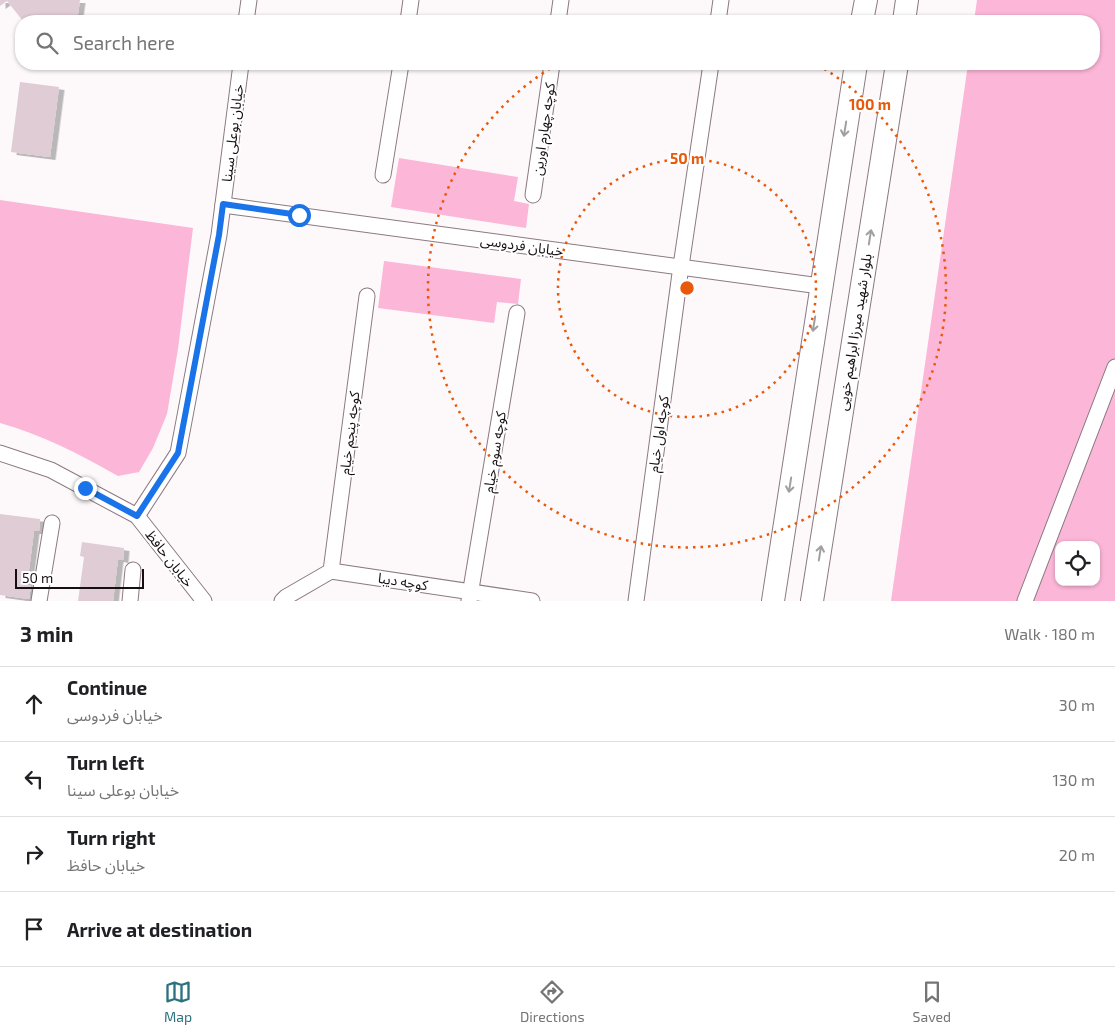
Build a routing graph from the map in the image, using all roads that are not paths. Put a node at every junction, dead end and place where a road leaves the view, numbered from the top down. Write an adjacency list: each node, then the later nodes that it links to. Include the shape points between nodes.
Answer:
1 (249, 0): 7 (street)
2 (411, 0): 8 (street)
3 (561, 0): 9 (street)
4 (721, 0): 10 (street)
5 (866, 0): 11 (main road)
6 (907, 0): 12 (main road)
7 (247, 15)
8 (409, 15)
9 (559, 15)
10 (719, 15)
11 (863, 15)
12 (905, 15)
13 (240, 70): 21 (street, خیابان بوعلی سینا)
14 (400, 70): 19 (street)
15 (551, 70): 20 (street, کوچه چهارم اورین)
16 (710, 70): 22 (street, کوچه اول خیام)
17 (855, 70): 23 (main road, one-way to 23)
18 (896, 70): 40 (main road, بلوار شهید میرزا ابراهیم خویی, one-way to 18)
19 (383, 175)
20 (534, 194)
21 (223, 204): 22 (street, خیابان فردوسی); 28 (street, خیابان بوعلی سینا, via 178,453)
22 (681, 266): 23 (street, خیابان فردوسی); 38 (street, کوچه اول خیام)
23 (820, 286): 39 (main road, one-way to 39)
24 (367, 296): 31 (street, کوچه پنجم خیام)
25 (517, 313): 32 (street, کوچه سوم خیام)
26 (1115, 366): 41 (street)
27 (0, 453): 28 (street, خیابان حافظ, via 51,470)
28 (137, 516): 35 (street, خیابان حافظ)
29 (52, 523): 33 (street)
30 (133, 570): 34 (street)
31 (331, 570): 32 (street, کوچه دیبا); 36 (street)
32 (470, 596): 37 (street, کوچه دیبا)
33 (39, 601)
34 (130, 601)
35 (204, 601)
36 (282, 601)
37 (532, 601)
38 (636, 601)
39 (772, 601)
40 (812, 601)
41 (1025, 601)

